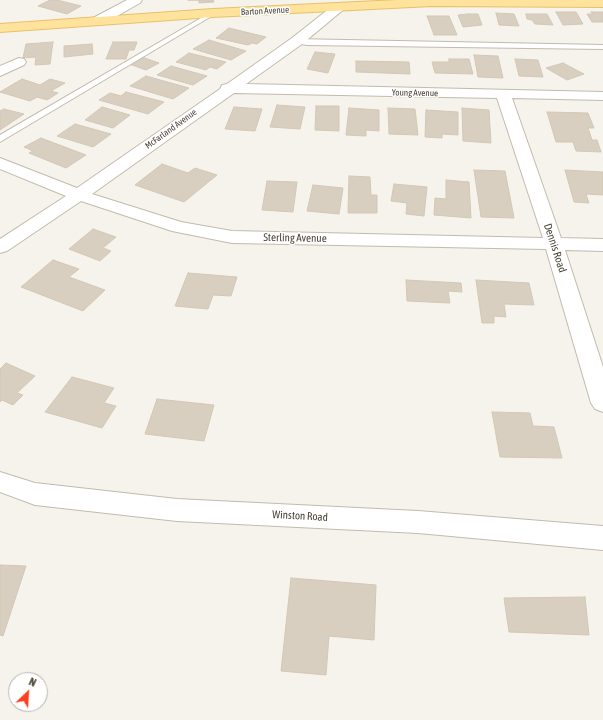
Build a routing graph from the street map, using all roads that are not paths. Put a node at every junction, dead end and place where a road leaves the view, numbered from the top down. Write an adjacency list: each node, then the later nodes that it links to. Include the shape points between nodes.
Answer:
1 (136, 0): 5 (street)
2 (596, 2): 3 (main road, Barton Avenue, via 432,2)
3 (339, 7): 4 (main road, Barton Avenue); 7 (street, McFarland Avenue)
4 (213, 13): 5 (main road, Barton Avenue); 14 (lane)
5 (98, 21): 6 (main road, Barton Avenue)
6 (0, 28)
7 (296, 41): 8 (lane); 11 (street, McFarland Avenue)
8 (603, 46)
9 (19, 62): 10 (street)
10 (0, 72)
11 (227, 88): 12 (street, Young Avenue); 16 (street, McFarland Avenue)
12 (503, 94): 13 (street, Young Avenue); 17 (street, Dennis Road)
13 (603, 96)
14 (0, 139)
15 (0, 163): 16 (street, Sterling Avenue)
16 (79, 195): 17 (street, Sterling Avenue, via 178,227 232,237); 19 (street, McFarland Avenue)
17 (554, 244): 18 (street, Sterling Avenue); 20 (street, Dennis Road)
18 (603, 245)
19 (0, 247)
20 (603, 403)
21 (0, 482): 22 (street, Winston Road, via 34,494 177,510 418,522)
22 (603, 538)

